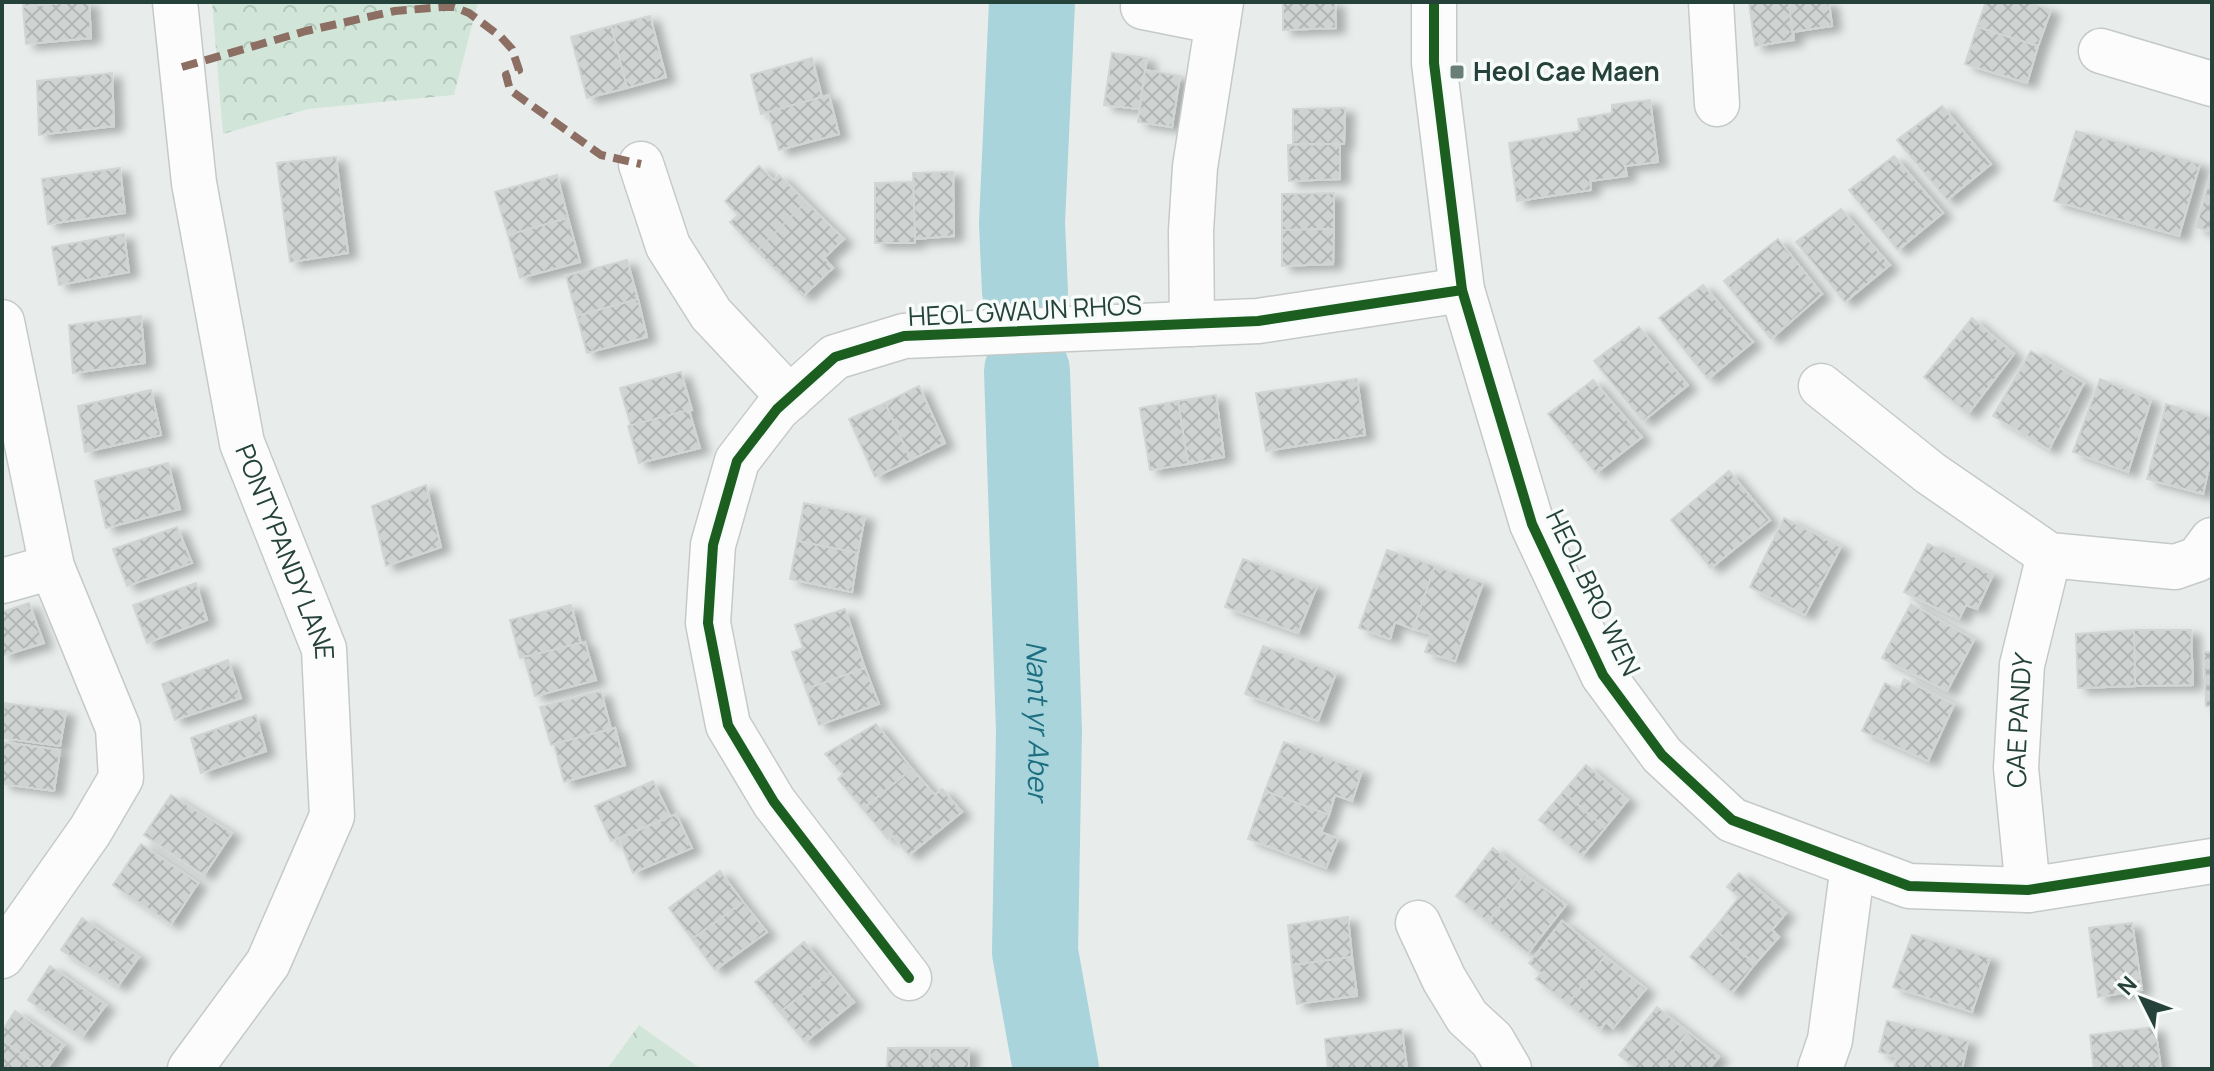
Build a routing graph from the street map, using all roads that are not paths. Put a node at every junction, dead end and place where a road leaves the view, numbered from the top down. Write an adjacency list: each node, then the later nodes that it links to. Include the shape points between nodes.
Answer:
1 (175, 2): 25 (street, PONTYPANDY LANE, via 194,183 242,443 324,649 332,816 268,963)
2 (1434, 2): 10 (street, HEOL BRO WEN, via 1434,63)
3 (1711, 2): 8 (street)
4 (1143, 7): 5 (street)
5 (1219, 12): 12 (street, via 1195,167)
6 (2101, 51): 7 (street)
7 (2212, 84)
8 (1717, 104)
9 (641, 164): 14 (street, via 668,246 711,314)
10 (1462, 290): 12 (street, HEOL GWAUN RHOS, via 1258,321); 20 (street, HEOL BRO WEN, via 1532,524 1603,675 1662,755 1732,820)
11 (2, 322): 17 (street)
12 (1192, 324): 14 (street, HEOL GWAUN RHOS, via 904,336 835,357)
13 (1821, 386): 16 (street, via 1930,473)
14 (790, 398): 24 (street, HEOL GWAUN RHOS, via 737,461 713,545 708,623 728,725 774,802)
15 (2212, 540): 16 (street, via 2198,559 2175,567)
16 (2049, 555): 21 (street, CAE PANDY, via 2021,679 2016,768)
17 (52, 567): 18 (street); 23 (street, via 118,728 121,778)
18 (2, 581)
19 (2212, 861): 21 (street, HEOL BRO WEN)
20 (1853, 865): 21 (street, HEOL BRO WEN, via 1909,886); 27 (street, via 1830,1040)
21 (2028, 890)
22 (1418, 923): 26 (street, via 1467,1017 1492,1040)
23 (2, 956)
24 (909, 978)
25 (190, 1069)
26 (1509, 1069)
27 (1820, 1069)

